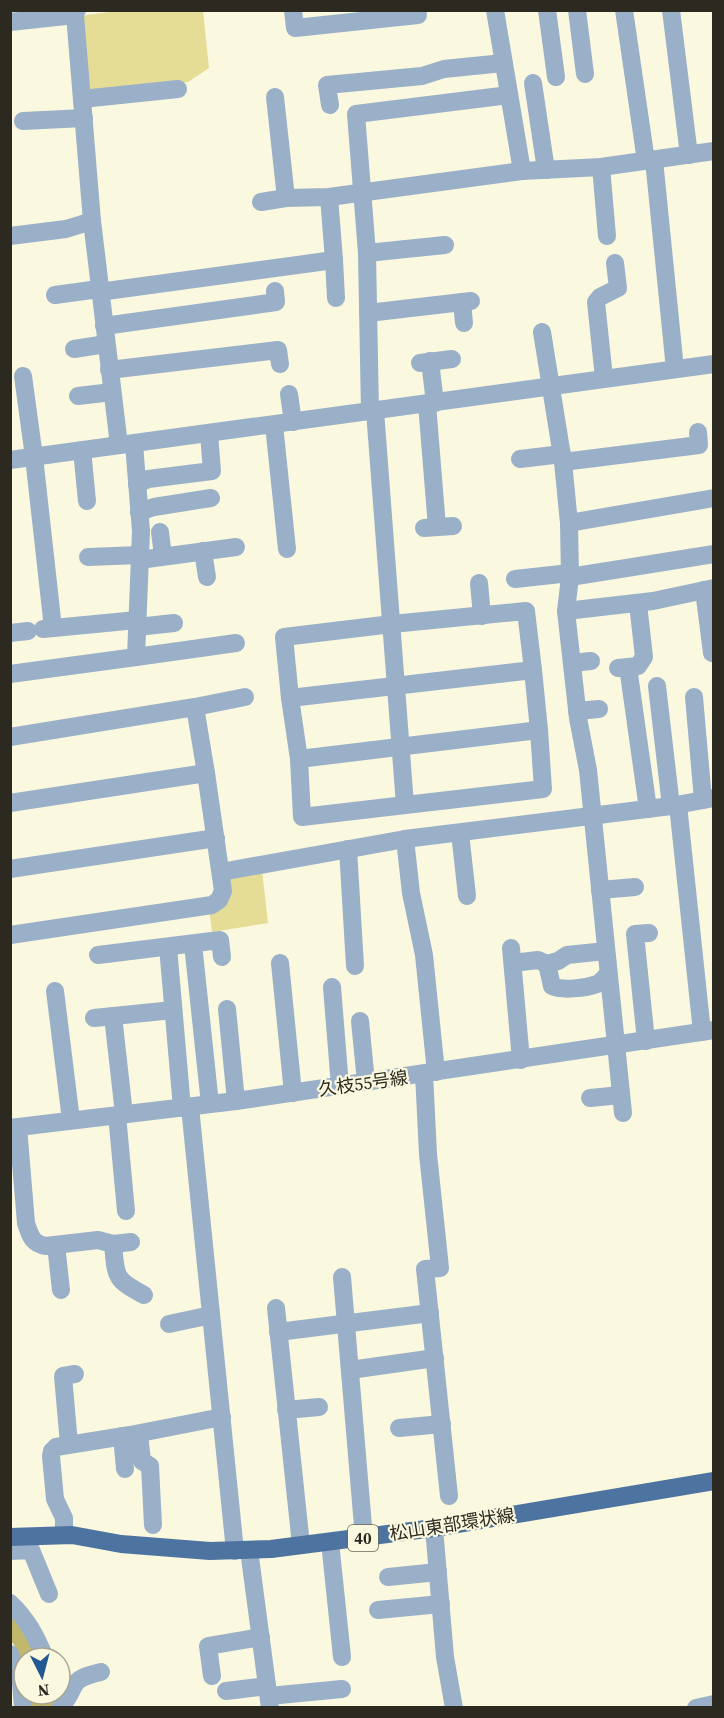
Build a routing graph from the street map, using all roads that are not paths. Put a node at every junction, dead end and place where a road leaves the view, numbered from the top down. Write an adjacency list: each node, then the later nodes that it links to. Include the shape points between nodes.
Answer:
1 (293, 10): 8 (street, via 295,28)
2 (495, 10): 10 (street)
3 (547, 10): 12 (street)
4 (577, 10): 11 (street)
5 (624, 10): 23 (street)
6 (671, 10): 22 (street)
7 (77, 12): 9 (street); 17 (street)
8 (418, 15)
9 (10, 22)
10 (503, 63): 15 (street); 18 (street, via 443,62 422,76 327,85)
11 (585, 75)
12 (556, 77)
13 (533, 83): 25 (street)
14 (178, 89): 17 (street)
15 (508, 95): 26 (street); 27 (street, via 356,114)
16 (275, 98): 29 (street)
17 (82, 99): 19 (street)
18 (330, 105)
19 (84, 118): 20 (street); 31 (street)
20 (23, 121)
21 (714, 151): 22 (street)
22 (689, 155): 23 (street)
23 (650, 160): 24 (street); 51 (street)
24 (600, 167): 25 (street); 33 (street)
25 (546, 170): 26 (street)
26 (522, 171): 27 (street)
27 (362, 192): 28 (street); 35 (street)
28 (329, 197): 29 (street); 36 (street)
29 (286, 198): 30 (street)
30 (261, 202)
31 (92, 221): 32 (street, via 66,229); 38 (street)
32 (10, 236)
33 (608, 236)
34 (445, 245): 35 (street)
35 (367, 253): 42 (street)
36 (334, 260): 38 (street); 41 (street)
37 (615, 263): 54 (street, via 618,288 596,302)
38 (99, 291): 40 (street); 44 (street)
39 (275, 291): 44 (street, via 276,302)
40 (55, 295)
41 (336, 298)
42 (368, 313): 43 (street, via 467,302); 60 (street)
43 (464, 323)
44 (104, 326): 46 (street)
45 (542, 332): 55 (street)
46 (106, 344): 47 (street); 52 (street)
47 (74, 349)
48 (452, 359): 59 (street, via 425,362)
49 (280, 364): 52 (street, via 278,350)
50 (714, 364): 51 (street)
51 (675, 369): 54 (street)
52 (109, 370): 56 (street)
53 (23, 376): 67 (street)
54 (604, 378): 55 (street)
55 (551, 386): 59 (street); 68 (street)
56 (112, 392): 58 (street); 65 (street)
57 (289, 394): 61 (street)
58 (78, 396)
59 (431, 404): 60 (street); 77 (street)
60 (372, 412): 61 (street); 96 (street)
61 (292, 422): 62 (street)
62 (274, 425): 64 (street); 80 (street)
63 (698, 432): 68 (street, via 699,445)
64 (209, 434): 65 (street); 71 (street, via 212,471)
65 (126, 445): 66 (street); 71 (street)
66 (82, 450): 67 (street); 74 (street)
67 (34, 457): 70 (street); 97 (street)
68 (562, 458): 69 (street); 76 (street)
69 (520, 459)
70 (10, 460)
71 (137, 484): 75 (street)
72 (211, 498): 75 (street)
73 (714, 498): 76 (street)
74 (87, 501)
75 (139, 512): 85 (street)
76 (569, 523): 86 (street)
77 (438, 527)
78 (160, 532): 83 (street)
79 (236, 546): 81 (street)
80 (288, 549)
81 (203, 551): 83 (street); 87 (street)
82 (714, 554): 86 (street)
83 (163, 556): 85 (street)
84 (88, 557): 85 (street)
85 (140, 557): 95 (street)
86 (570, 575): 88 (street); 92 (street)
87 (207, 577)
88 (515, 579)
89 (479, 583): 93 (street)
90 (709, 589): 91 (street); 99 (street)
91 (638, 604): 92 (street); 122 (street, via 644,657 638,666 623,667)
92 (566, 611): 102 (street)
93 (482, 616): 96 (street); 103 (street, via 526,611)
94 (174, 623): 95 (street)
95 (137, 624): 97 (street); 100 (street)
96 (392, 624): 105 (street); 109 (street, via 284,638)
97 (33, 630)
98 (236, 643): 100 (street)
99 (712, 653)
100 (136, 657): 104 (street)
101 (591, 661): 102 (street)
102 (572, 663): 112 (street)
103 (533, 670): 105 (street); 113 (street)
104 (10, 674)
105 (397, 686): 109 (street); 115 (street)
106 (657, 686): 121 (street)
107 (694, 697): 118 (street)
108 (245, 698): 110 (street)
109 (290, 698): 116 (street)
110 (195, 707): 114 (street); 117 (street)
111 (599, 709): 112 (street)
112 (577, 711): 123 (street)
113 (539, 730): 115 (street); 120 (street, via 543,789)
114 (10, 737)
115 (401, 745): 116 (street); 120 (street)
116 (299, 759): 120 (street, via 302,817)
117 (206, 773): 119 (street); 125 (street)
118 (708, 799): 121 (street)
119 (10, 803)
120 (405, 805)
121 (675, 806): 122 (street); 151 (street)
122 (648, 809): 123 (street)
123 (592, 816): 124 (street); 131 (street)
124 (460, 833): 126 (street); 132 (street)
125 (216, 838): 128 (street); 129 (street)
126 (405, 839): 127 (street); 155 (street, via 424,955)
127 (348, 849): 129 (street); 142 (street)
128 (10, 868)
129 (221, 872): 134 (street, via 223,891 212,905)
130 (635, 887): 131 (street)
131 (600, 890): 137 (street)
132 (467, 896)
133 (649, 933): 152 (street, via 635,934)
134 (10, 935)
135 (193, 944): 136 (street); 139 (street, via 220,940); 161 (street)
136 (168, 947): 138 (street); 147 (street)
137 (606, 951): 141 (street, via 567,954); 143 (street)
138 (98, 955)
139 (222, 957)
140 (280, 962): 158 (street, via 291,1012)
141 (547, 964): 143 (street, via 552,986 558,989 592,985); 154 (street, via 512,956)
142 (355, 966)
143 (608, 975): 153 (street)
144 (332, 987): 157 (street)
145 (55, 991): 164 (street)
146 (227, 1009): 160 (street)
147 (173, 1010): 148 (street); 162 (street)
148 (113, 1016): 149 (street); 163 (street)
149 (94, 1017)
150 (360, 1021): 156 (street)
151 (708, 1031): 152 (street, 久枝55号線)
152 (646, 1041): 153 (street, 久枝55号線)
153 (616, 1046): 154 (street, 久枝55号線); 159 (street, via 622,1104)
154 (521, 1060): 155 (street, 久枝55号線)
155 (430, 1073): 156 (street, 久枝55号線); 173 (street, via 428,1154 440,1268 425,1269)
156 (366, 1083): 157 (street, 久枝55号線)
157 (340, 1086): 158 (street, 久枝55号線)
158 (293, 1093): 160 (street, 久枝55号線)
159 (590, 1098)
160 (236, 1101): 161 (street, 久枝55号線)
161 (210, 1104): 162 (street, 久枝55号線)
162 (186, 1107): 163 (street, 久枝55号線); 174 (street)
163 (120, 1114): 164 (street, 久枝55号線); 167 (street)
164 (71, 1120): 165 (street, 久枝55号線)
165 (14, 1127): 166 (street)
166 (17, 1200): 168 (street, via 31,1238 38,1245)
167 (126, 1211)
168 (56, 1245): 170 (street); 171 (street, via 98,1240 122,1243 117,1277 122,1284)
169 (342, 1277): 176 (street)
170 (61, 1290)
171 (144, 1295)
172 (276, 1308): 177 (street)
173 (430, 1313): 176 (street); 178 (street)
174 (211, 1314): 175 (street); 183 (street)
175 (169, 1324)
176 (346, 1324): 177 (street); 179 (street)
177 (278, 1332): 182 (street)
178 (435, 1358): 179 (street); 184 (street)
179 (350, 1370): 195 (street)
180 (75, 1374): 187 (street, via 63,1376)
181 (319, 1407): 182 (street)
182 (286, 1410): 197 (street)
183 (222, 1417): 186 (street); 198 (street)
184 (442, 1424): 185 (street); 190 (street)
185 (399, 1428)
186 (130, 1435): 187 (street); 188 (street); 191 (street, via 142,1461 150,1466)
187 (69, 1444): 193 (street, via 56,1447 51,1456 55,1499 64,1518)
188 (125, 1469)
189 (714, 1481): 192 (main road, 松山東部環状線 / 40)
190 (449, 1496)
191 (153, 1525)
192 (434, 1528): 195 (main road, 松山東部環状線 / 40); 200 (street)
193 (64, 1535): 194 (main road, 松山東部環状線 / 40); 198 (main road, 松山東部環状線 / 40, via 121,1544)
194 (10, 1537)
195 (364, 1538): 196 (main road, 松山東部環状線 / 40)
196 (330, 1542): 197 (main road, 松山東部環状線 / 40); 209 (street)
197 (301, 1545): 198 (main road, 松山東部環状線 / 40)
198 (242, 1550): 206 (street)
199 (10, 1551): 202 (street, via 31,1550)
200 (438, 1572): 201 (street); 204 (street)
201 (388, 1577)
202 (48, 1594)
203 (10, 1603): 207 (street, via 24,1616)
204 (441, 1604): 205 (street); 218 (street)
205 (378, 1610)
206 (261, 1637): 211 (street, via 208,1646); 214 (street)
207 (40, 1646)
208 (10, 1654): 216 (street, via 21,1683)
209 (342, 1657)
210 (100, 1672): 217 (street, via 75,1681)
211 (212, 1676)
212 (342, 1689): 214 (street)
213 (226, 1691): 214 (street)
214 (269, 1696)
215 (714, 1704): 219 (street)
216 (23, 1707)
217 (58, 1707)
218 (454, 1707)
219 (696, 1707)

